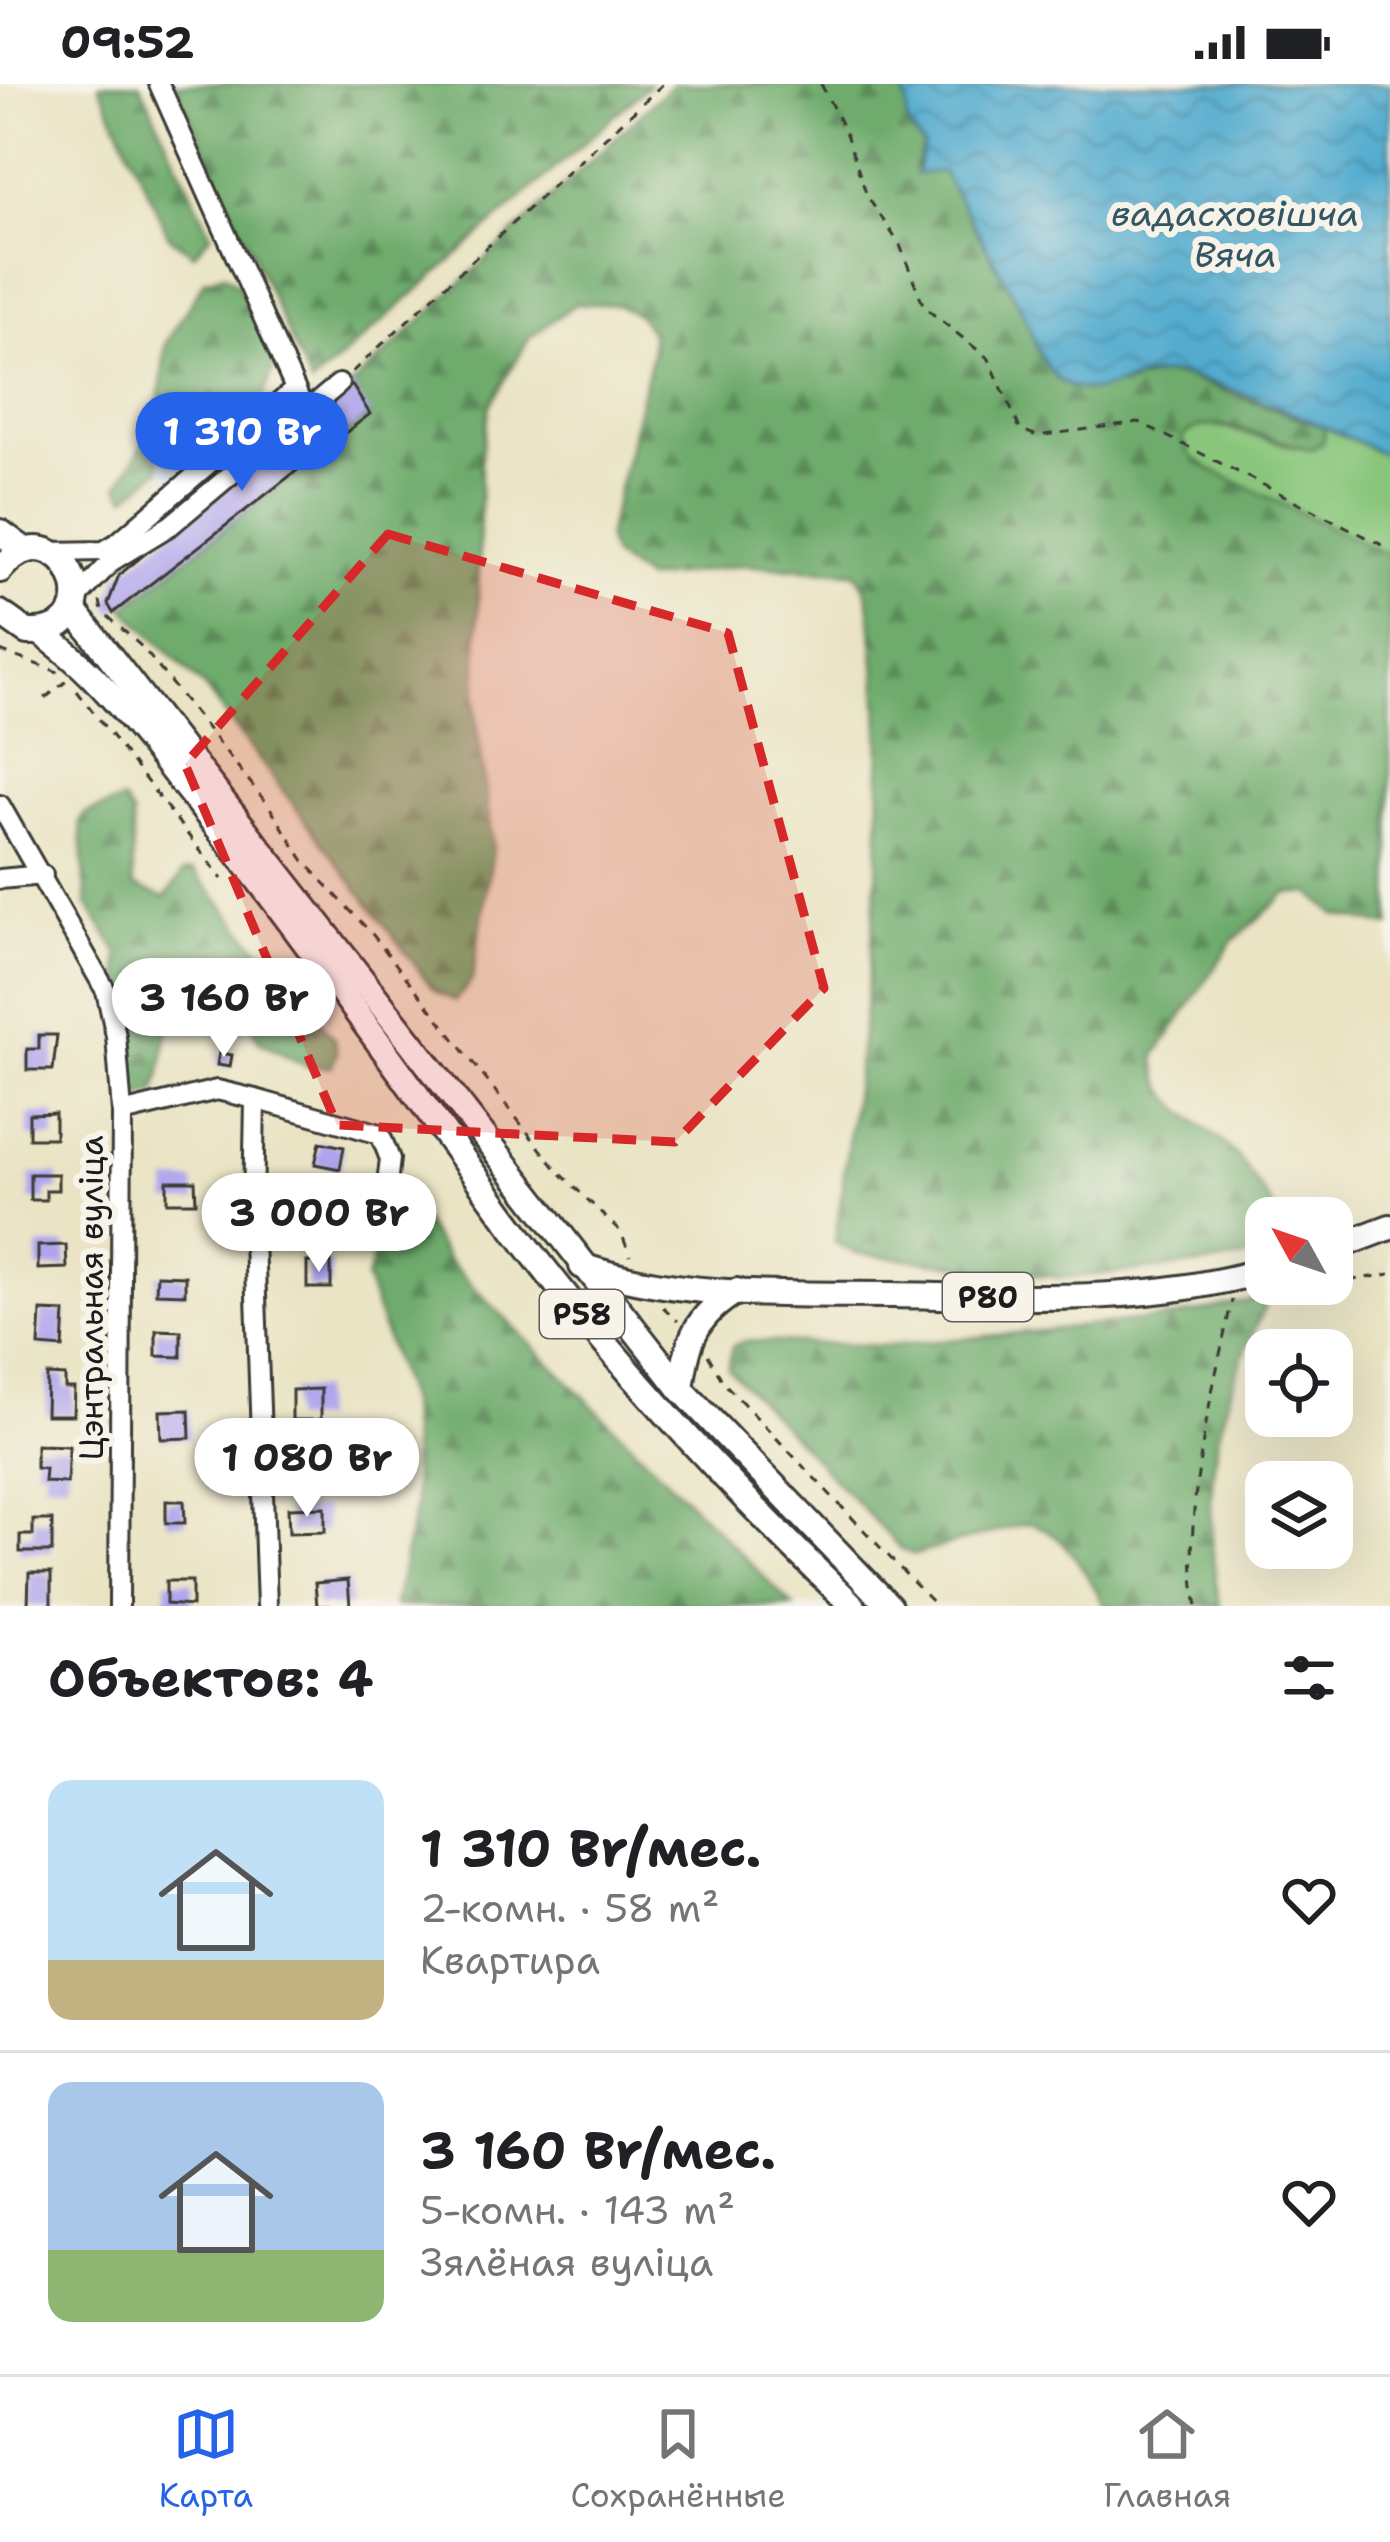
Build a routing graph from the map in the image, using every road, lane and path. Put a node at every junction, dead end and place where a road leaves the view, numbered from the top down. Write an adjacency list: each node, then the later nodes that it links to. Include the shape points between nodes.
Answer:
1 (159, 84): 5 (street)
2 (663, 84): 4 (path)
3 (821, 84): 8 (path, via 924,307 989,359 1020,429 1037,436 1139,422)
4 (339, 384): 6 (street)
5 (295, 389): 6 (street); 9 (street, via 117,543 104,551)
6 (305, 411): 11 (street, via 171,525 112,561)
7 (0, 532): 9 (main road, Р58)
8 (1390, 549)
9 (38, 551): 10 (main road); 11 (main road, Р58, via 74,576)
10 (0, 570)
11 (83, 602): 14 (main road, via 60,625); 27 (main road, Р58); 32 (path, via 157,664 304,861 398,965 556,1171 621,1232)
12 (0, 613): 14 (main road, Р58)
13 (0, 627): 14 (street)
14 (34, 633): 38 (main road, Р58, via 84,668 232,845 620,1361)
15 (0, 651): 16 (path)
16 (69, 679): 17 (path); 21 (path)
17 (45, 698)
18 (0, 805): 19 (street, Цэнтральная вуліца)
19 (44, 875): 20 (street); 23 (street, Цэнтральная вуліца, via 106,991)
20 (0, 879)
21 (222, 880)
22 (255, 1099): 23 (street, via 218,1090); 24 (street, via 380,1134 390,1159); 37 (street)
23 (122, 1113): 36 (street, Цэнтральная вуліца)
24 (383, 1209)
25 (1390, 1227): 26 (main road)
26 (1353, 1241)
27 (580, 1265): 32 (main road, Р80); 35 (main road, Р58)
28 (1390, 1274): 31 (path)
29 (1245, 1276): 30 (main road, Р80)
30 (1238, 1278): 33 (main road, Р80, via 1092,1297); 41 (path, via 1209,1402 1191,1574)
31 (1353, 1280)
32 (637, 1281): 33 (main road, Р80); 34 (path)
33 (737, 1291): 34 (main road)
34 (691, 1333): 35 (main road); 40 (path, via 737,1398)
35 (681, 1390): 39 (main road, Р58)
36 (119, 1606)
37 (267, 1606)
38 (853, 1606)
39 (889, 1606)
40 (936, 1606)
41 (1196, 1606)

